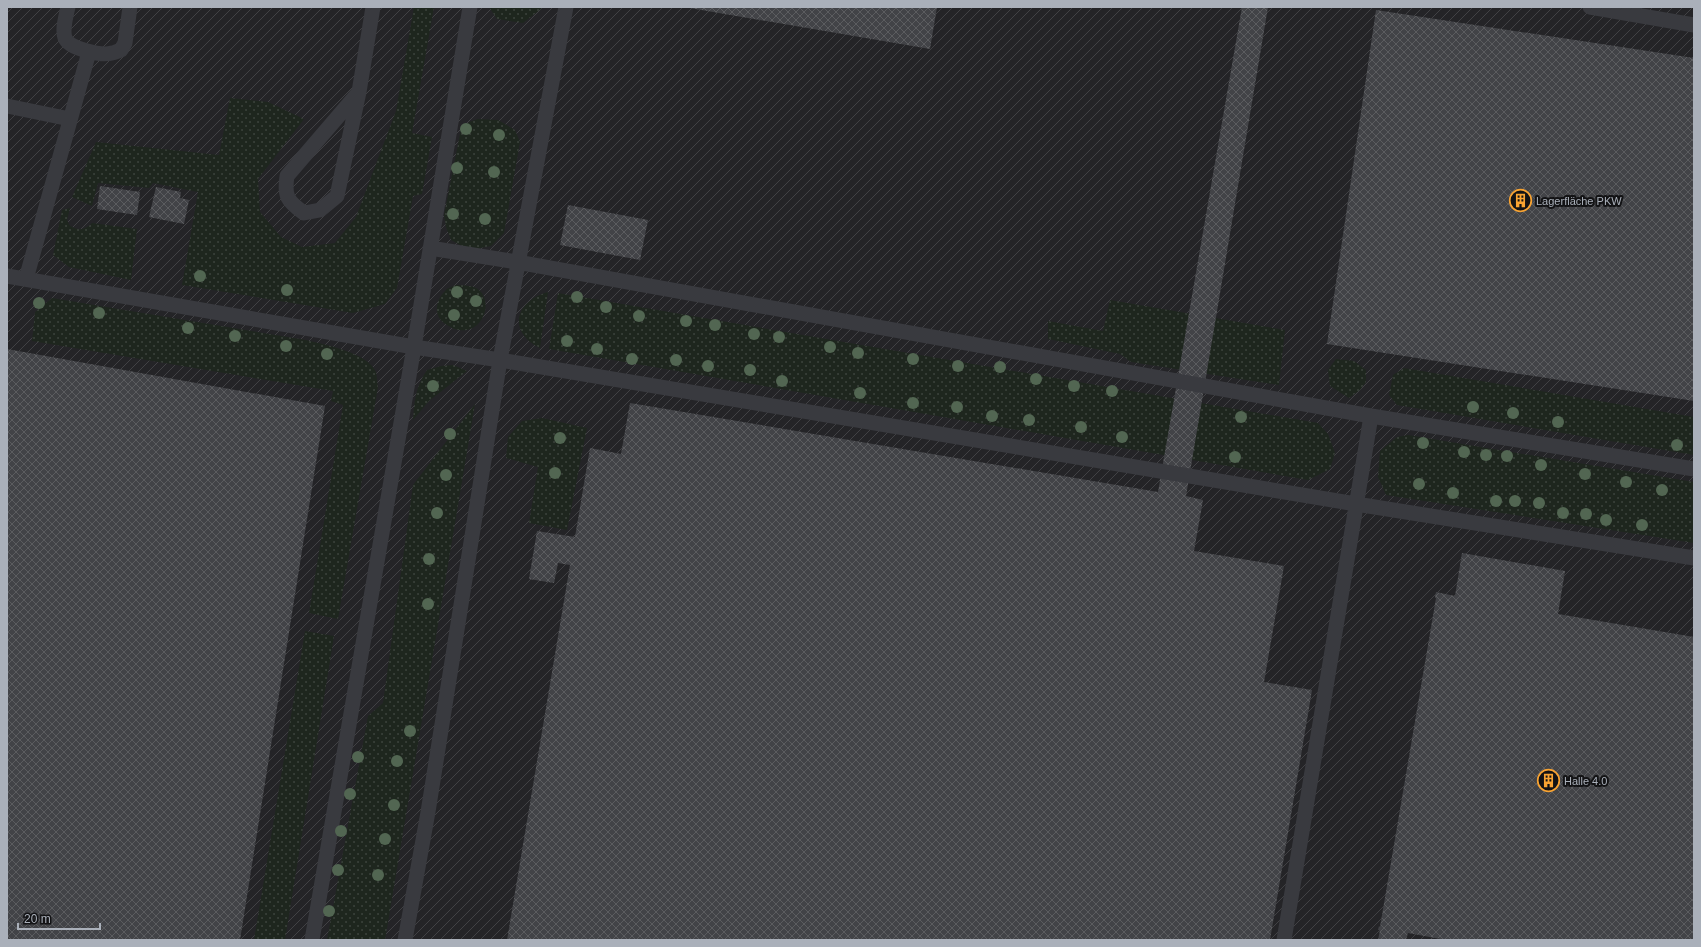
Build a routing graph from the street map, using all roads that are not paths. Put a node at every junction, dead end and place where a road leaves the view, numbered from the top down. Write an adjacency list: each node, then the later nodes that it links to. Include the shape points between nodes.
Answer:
1 (68, 7): 8 (lane, via 65,39 70,45)
2 (130, 7): 8 (lane, via 125,43 121,50 111,54)
3 (373, 7): 9 (lane)
4 (470, 7): 12 (lane)
5 (566, 7): 13 (lane)
6 (1590, 7): 7 (lane)
7 (1694, 25)
8 (89, 52): 11 (lane)
9 (359, 92): 9 (lane, via 337,196 320,210 304,213 292,204 285,191 287,176)
10 (7, 106): 11 (lane)
11 (70, 118): 15 (lane)
12 (430, 248): 13 (lane); 16 (lane)
13 (517, 262): 17 (lane); 18 (lane)
14 (7, 276): 15 (lane)
15 (26, 279): 16 (lane)
16 (414, 347): 17 (lane); 22 (lane)
17 (500, 360): 20 (lane); 23 (lane, via 428,812)
18 (1370, 416): 19 (lane); 20 (lane)
19 (1694, 469)
20 (1356, 504): 21 (lane); 24 (lane)
21 (1694, 558)
22 (312, 940)
23 (405, 940)
24 (1284, 940)

